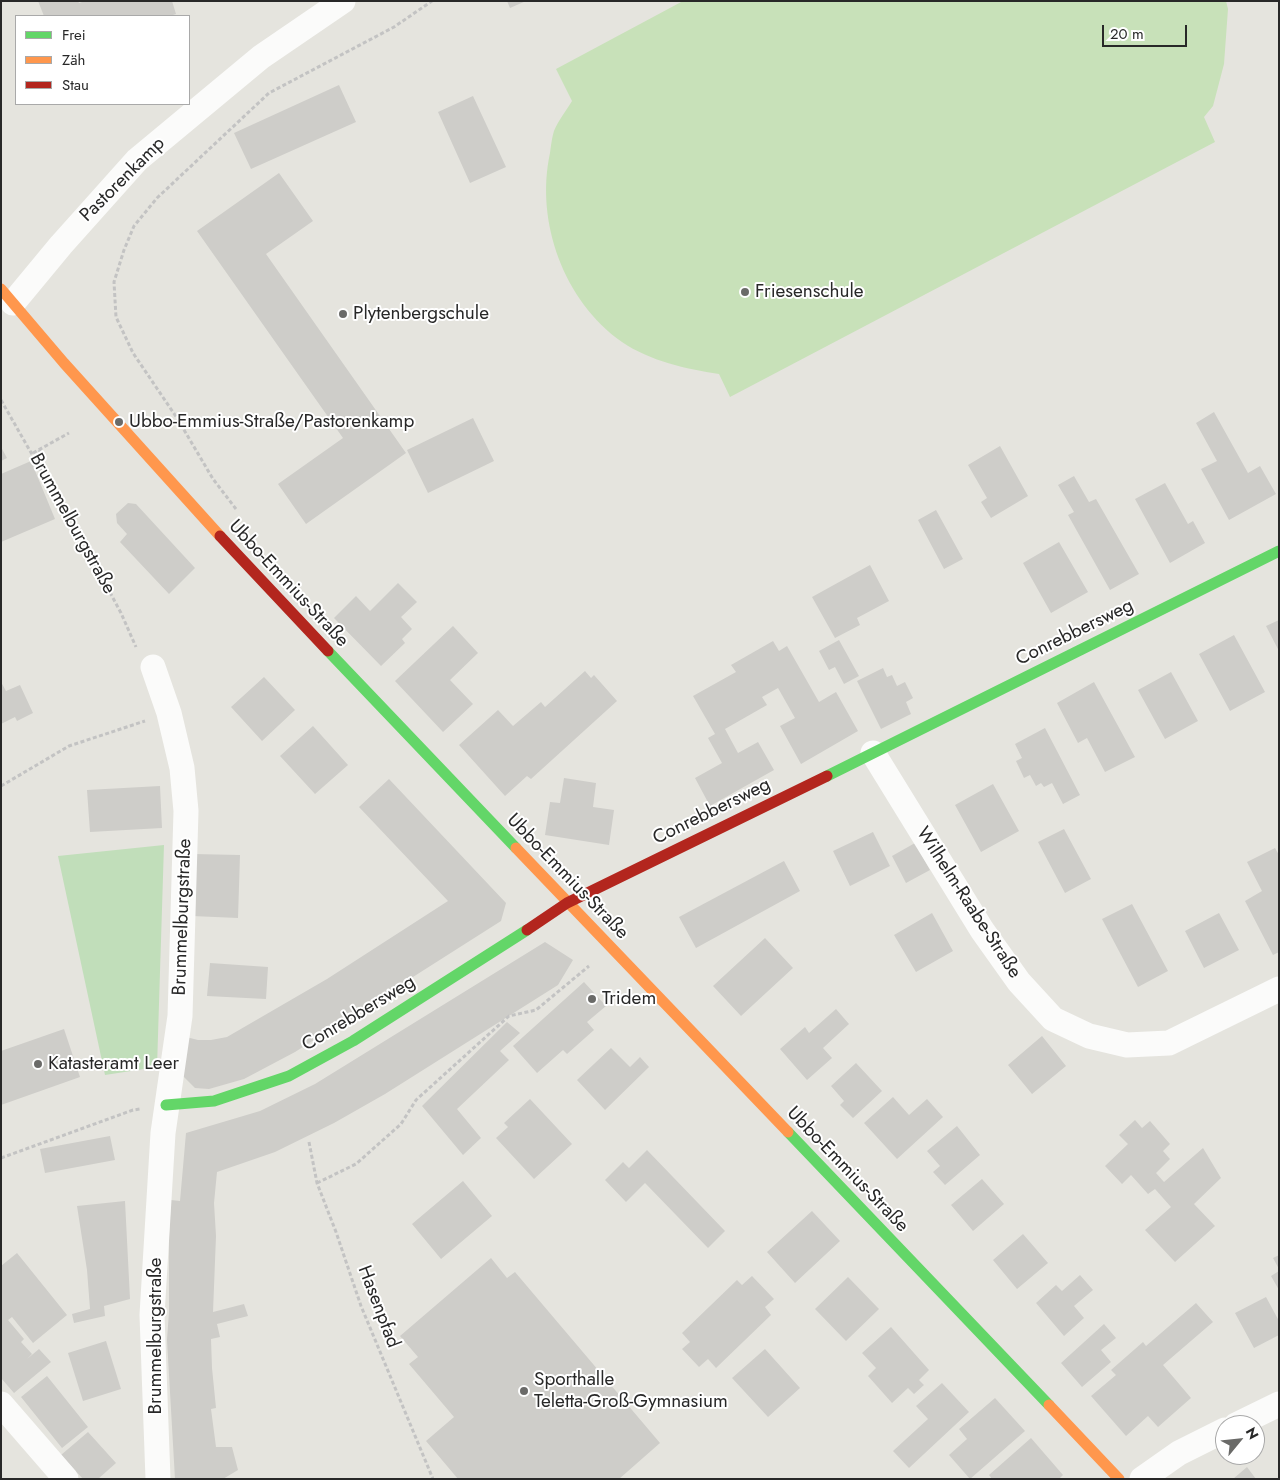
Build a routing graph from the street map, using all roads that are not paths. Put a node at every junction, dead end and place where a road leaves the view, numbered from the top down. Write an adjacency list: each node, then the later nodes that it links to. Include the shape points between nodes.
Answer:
1 (344, 1): 2 (street, Pastorenkamp, via 261,57 137,160)
2 (7, 300): 6 (main road, Ubbo-Emmius-Straße, via 244,563)
3 (1279, 551): 5 (main road, Conrebbersweg)
4 (152, 668): 8 (street, Brummelburgstraße, via 169,713 182,768 186,811 180,1016)
5 (873, 753): 6 (main road, Conrebbersweg); 7 (street, Wilhelm-Raabe-Straße, via 982,930 1019,982 1053,1019 1090,1036 1127,1045 1169,1043)
6 (567, 902): 8 (main road, Conrebbersweg, via 353,1041 289,1076 214,1101); 15 (main road, Ubbo-Emmius-Straße)
7 (1279, 989)
8 (166, 1105): 14 (street, Brummelburgstraße, via 152,1315)
9 (1, 1404): 13 (street)
10 (1279, 1404): 11 (street)
11 (1256, 1415)
12 (1215, 1435): 16 (street, via 1179,1453)
13 (66, 1479)
14 (158, 1479)
15 (1119, 1479)
16 (1142, 1479)

